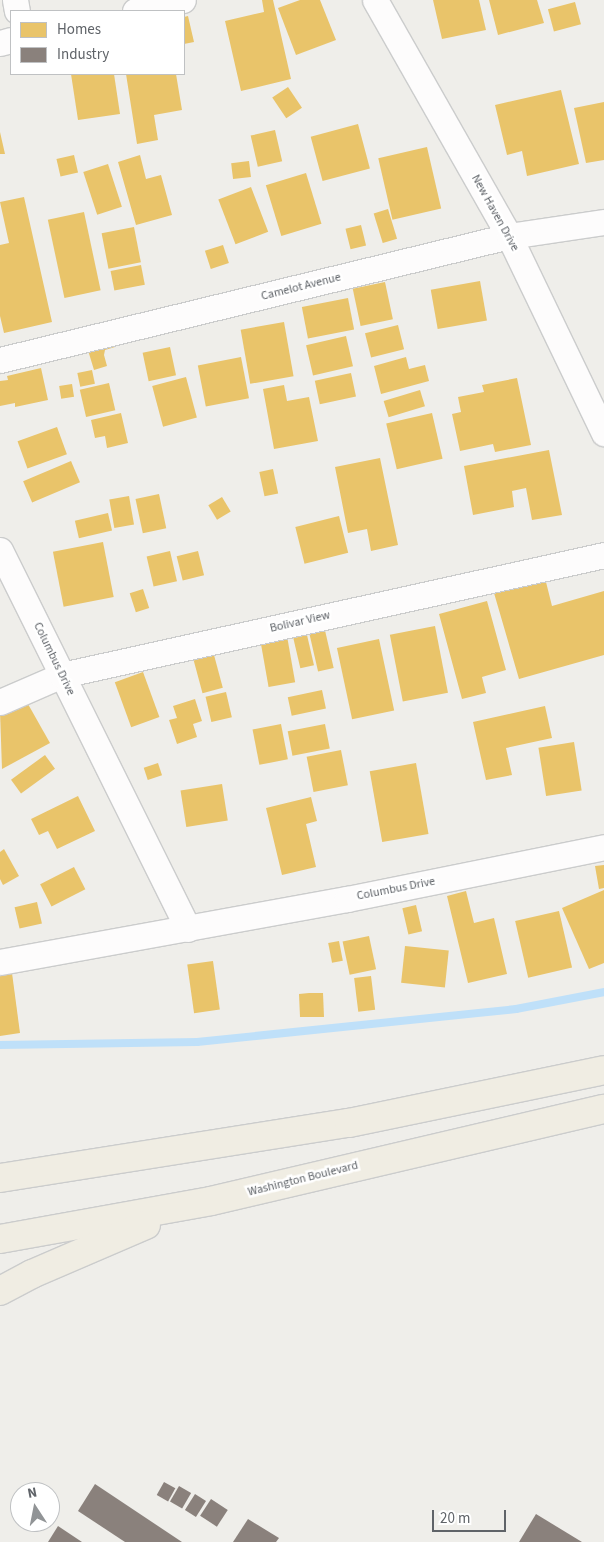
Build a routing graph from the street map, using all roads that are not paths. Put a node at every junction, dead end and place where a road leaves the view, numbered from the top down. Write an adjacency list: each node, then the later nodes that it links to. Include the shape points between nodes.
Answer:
1 (183, 0): 3 (street)
2 (375, 0): 5 (street, New Haven Drive)
3 (139, 10)
4 (604, 222): 5 (street, Camelot Avenue)
5 (509, 236): 6 (street, Camelot Avenue); 7 (street, New Haven Drive)
6 (0, 360)
7 (604, 433)
8 (0, 550): 10 (street, Columbus Drive)
9 (604, 555): 10 (street, Bolivar View)
10 (62, 675): 11 (street, Bolivar View); 13 (street, Columbus Drive)
11 (0, 702)
12 (604, 847): 13 (street, Columbus Drive)
13 (188, 929): 14 (street, Columbus Drive)
14 (0, 962)
15 (604, 1070): 17 (highway, via 349,1123)
16 (604, 1109): 18 (highway, Washington Boulevard)
17 (3, 1176)
18 (211, 1201): 19 (highway, Washington Boulevard); 20 (highway, via 160,1218 32,1274)
19 (0, 1239)
20 (0, 1292)

